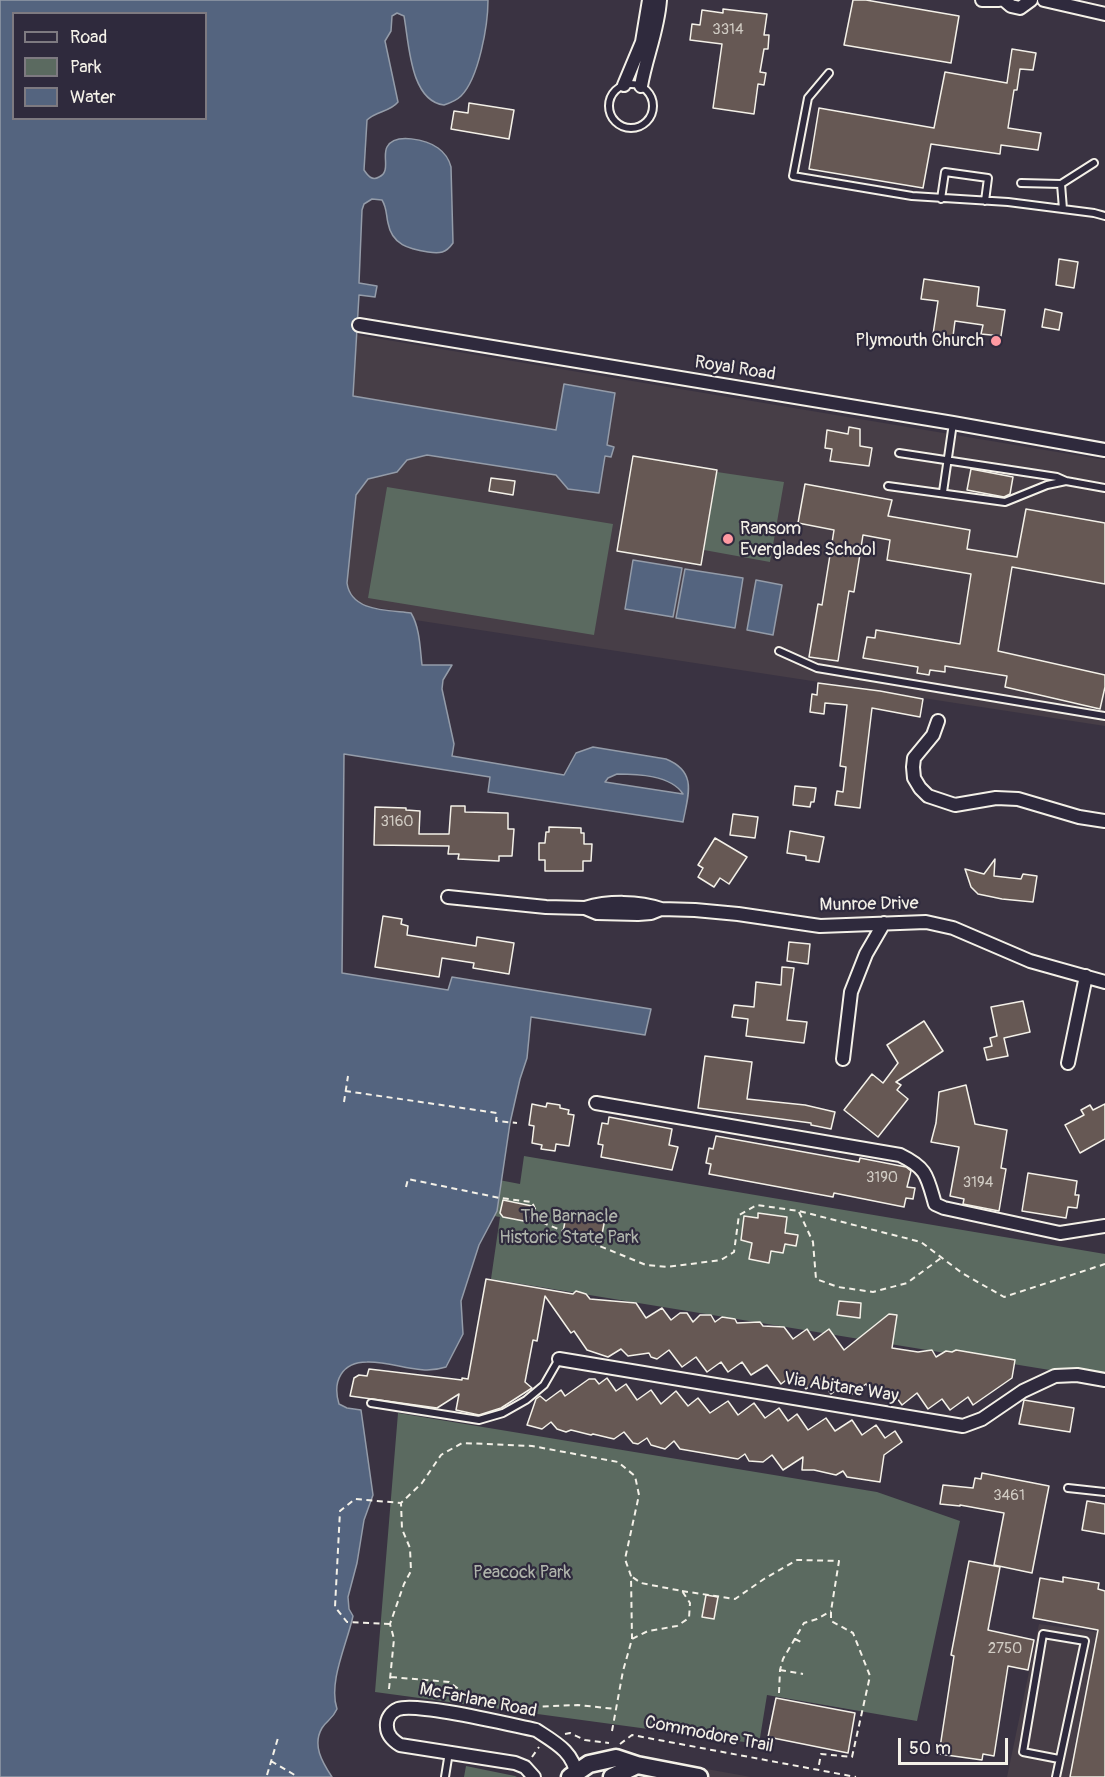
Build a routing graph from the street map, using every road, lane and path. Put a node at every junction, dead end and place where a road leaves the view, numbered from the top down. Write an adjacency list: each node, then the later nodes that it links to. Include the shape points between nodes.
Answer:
1 (649, 0): 10 (street, via 642,42)
2 (660, 0): 11 (street)
3 (982, 0): 4 (street)
4 (999, 0)
5 (1004, 0): 6 (street, via 1020,8)
6 (1031, 0)
7 (1044, 0): 8 (street)
8 (1105, 14)
9 (829, 73): 15 (lane, via 808,98 793,176)
10 (624, 85): 11 (lane); 11 (lane, via 613,94 609,107 614,120 633,128 646,122 653,110 651,96)
11 (641, 86)
12 (1094, 163): 14 (lane)
13 (1021, 183): 14 (lane)
14 (1061, 184): 17 (lane)
15 (941, 199): 16 (lane); 16 (lane, via 945,172 988,178)
16 (985, 201): 17 (lane)
17 (1063, 209): 18 (lane)
18 (1105, 216)
19 (359, 326): 20 (street, Royal Road)
20 (954, 423): 21 (street, Royal Road); 23 (lane)
21 (1105, 450)
22 (899, 453): 23 (lane)
23 (949, 460): 24 (lane); 27 (lane)
24 (1066, 481): 26 (lane); 27 (lane, via 1005,502)
25 (888, 486): 27 (lane)
26 (1105, 488)
27 (943, 492)
28 (779, 651): 29 (lane, via 817,668)
29 (1105, 716)
30 (938, 721): 31 (street, via 933,735 914,758 914,778 928,796 956,805 996,798 1018,799)
31 (1105, 821)
32 (448, 897): 33 (street, Munroe Drive, via 546,907 649,904 661,909 738,914 820,926)
33 (884, 923): 34 (street, Munroe Drive, via 940,924 1016,956); 36 (street, via 866,954 851,993)
34 (1086, 976): 35 (street, Munroe Drive); 37 (street)
35 (1105, 982)
36 (843, 1059)
37 (1068, 1063)
38 (348, 1076): 39 (path)
39 (345, 1091): 40 (path); 42 (path, via 497,1113 496,1121)
40 (344, 1102)
41 (596, 1103): 45 (street, via 900,1155 916,1162 925,1172 935,1204 944,1208 1060,1233)
42 (517, 1123)
43 (406, 1186): 44 (path, via 408,1179 532,1202 541,1222 646,1265 667,1268 721,1260 734,1252 739,1215 757,1205)
44 (799, 1211): 46 (path, via 921,1242); 46 (path, via 813,1242 816,1279 838,1287 873,1292 907,1283)
45 (1105, 1226)
46 (941, 1258): 47 (path, via 1004,1297)
47 (1105, 1264)
48 (559, 1359): 49 (street, Via Abitare Way, via 963,1426 1055,1376); 50 (lane, via 544,1385 526,1400 479,1420)
49 (1105, 1380)
50 (371, 1403)
51 (1068, 1488): 52 (lane)
52 (1105, 1492)
53 (401, 1503): 54 (path, via 422,1483 441,1455 462,1443 532,1446 618,1462 635,1476 639,1495 625,1559); 57 (path, via 411,1570); 57 (path, via 354,1499 340,1511 334,1607 347,1622)
54 (632, 1576): 55 (path, via 641,1583); 58 (path)
55 (682, 1591): 56 (path, via 735,1599 797,1560 839,1561); 58 (path, via 690,1603 689,1618 677,1626 648,1631)
56 (831, 1611): 59 (path, via 804,1623); 76 (path, via 831,1621 853,1633 870,1676 852,1757 820,1754)
57 (390, 1624): 63 (path, via 394,1639)
58 (632, 1639): 66 (path)
59 (795, 1639): 60 (path); 61 (path)
60 (801, 1642)
61 (780, 1670): 62 (path); 65 (path)
62 (803, 1674)
63 (390, 1677): 64 (path); 66 (path, via 449,1682 468,1696 529,1707 578,1705)
64 (389, 1689)
65 (779, 1693)
66 (616, 1709): 67 (path)
67 (612, 1731)
68 (561, 1736): 76 (path, Commodore Trail, via 570,1733 585,1740 616,1744 632,1735)
69 (278, 1738): 73 (path)
70 (542, 1743): 74 (path)
71 (449, 1752): 78 (street, McFarlane Road, via 400,1744 387,1730 386,1722 397,1709 418,1707 536,1730 572,1758); 80 (lane); 81 (street, McFarlane Road, via 515,1763)
72 (1059, 1759): 72 (lane, via 1085,1641 1044,1634 1023,1752); 85 (lane)
73 (271, 1761): 77 (path); 79 (path)
74 (530, 1761)
75 (637, 1765): 78 (main road, McFarlane Road, via 616,1758 589,1764); 82 (main road); 83 (main road, McFarlane Road)
76 (818, 1770): 84 (path, Commodore Trail)
77 (267, 1775)
78 (574, 1775)
79 (298, 1777)
80 (445, 1777)
81 (534, 1777)
82 (612, 1777)
83 (699, 1777)
84 (856, 1777)
85 (1056, 1777)

